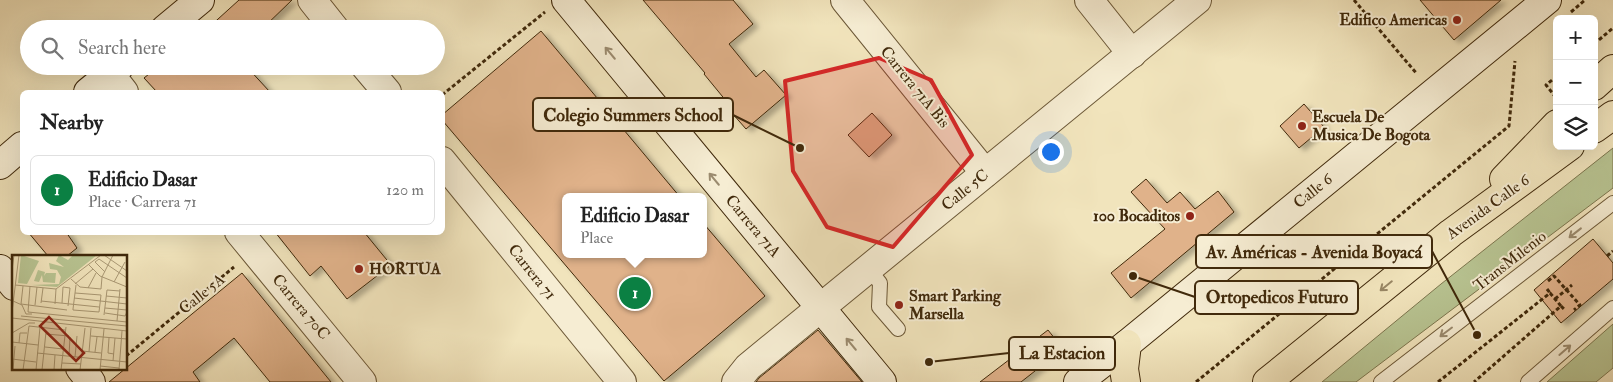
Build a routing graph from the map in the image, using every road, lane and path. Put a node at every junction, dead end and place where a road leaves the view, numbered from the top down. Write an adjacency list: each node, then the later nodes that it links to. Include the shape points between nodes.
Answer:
1 (200, 0): 10 (street)
2 (312, 0): 11 (street)
3 (845, 0): 33 (street, Carrera 71A Bis)
4 (1088, 0): 14 (street)
5 (1197, 0): 14 (street, Calle 5C)
6 (1354, 0): 23 (path)
7 (1585, 0): 9 (path)
8 (559, 3): 24 (path); 49 (street, Carrera 71A, one-way to 8)
9 (1558, 6): 23 (street, Calle 6)
10 (176, 20)
11 (328, 20)
12 (1613, 28): 13 (path)
13 (1598, 41)
14 (1132, 54): 33 (street, Calle 5C)
15 (1515, 58): 62 (path, via 1509,126)
16 (1613, 68): 20 (highway)
17 (373, 75): 22 (street)
18 (118, 78): 21 (street)
19 (1553, 79): 25 (path, via 1546,85)
20 (1598, 82)
21 (92, 90)
22 (385, 90)
23 (1433, 92): 54 (street, Calle 6)
24 (445, 94)
25 (1553, 94)
26 (1613, 115): 27 (highway)
27 (1598, 126)
28 (1553, 128): 35 (highway)
29 (20, 148): 31 (street)
30 (1565, 150): 35 (highway, Avenida Calle 6)
31 (0, 164)
32 (445, 165): 57 (street, Carrera 71)
33 (985, 173): 40 (street, Calle 5C)
34 (1613, 203): 64 (lane, TransMilenio, one-way to 64)
35 (1451, 233): 63 (highway, Avenida Calle 6, one-way to 63)
36 (247, 242): 55 (path, Calle 5A); 56 (street, Carrera 70C)
37 (1613, 251): 38 (path)
38 (1607, 256)
39 (0, 268): 42 (street)
40 (869, 269): 49 (street, Calle 5C); 53 (lane, via 880,283 879,307)
41 (1548, 281): 45 (path, via 1554,276)
42 (12, 283)
43 (1572, 284): 45 (path)
44 (1547, 289): 46 (path)
45 (1566, 290): 47 (path); 52 (path, via 1580,305)
46 (1550, 293): 47 (path); 65 (path)
47 (1555, 299): 48 (path)
48 (1561, 306): 51 (path); 66 (path)
49 (820, 308): 58 (street, Calle 5C, via 748,367); 59 (street, Carrera 71A, one-way to 49)
50 (1613, 308): 67 (lane, one-way to 50)
51 (1565, 310)
52 (1574, 310)
53 (898, 329)
54 (1127, 344): 60 (street, Calle 6); 61 (highway)
55 (128, 354)
56 (362, 382)
57 (622, 382)
58 (736, 382)
59 (882, 382)
60 (1078, 382)
61 (1126, 382)
62 (1196, 382)
63 (1266, 382)
64 (1381, 382)
65 (1438, 382)
66 (1474, 382)
67 (1528, 382)

